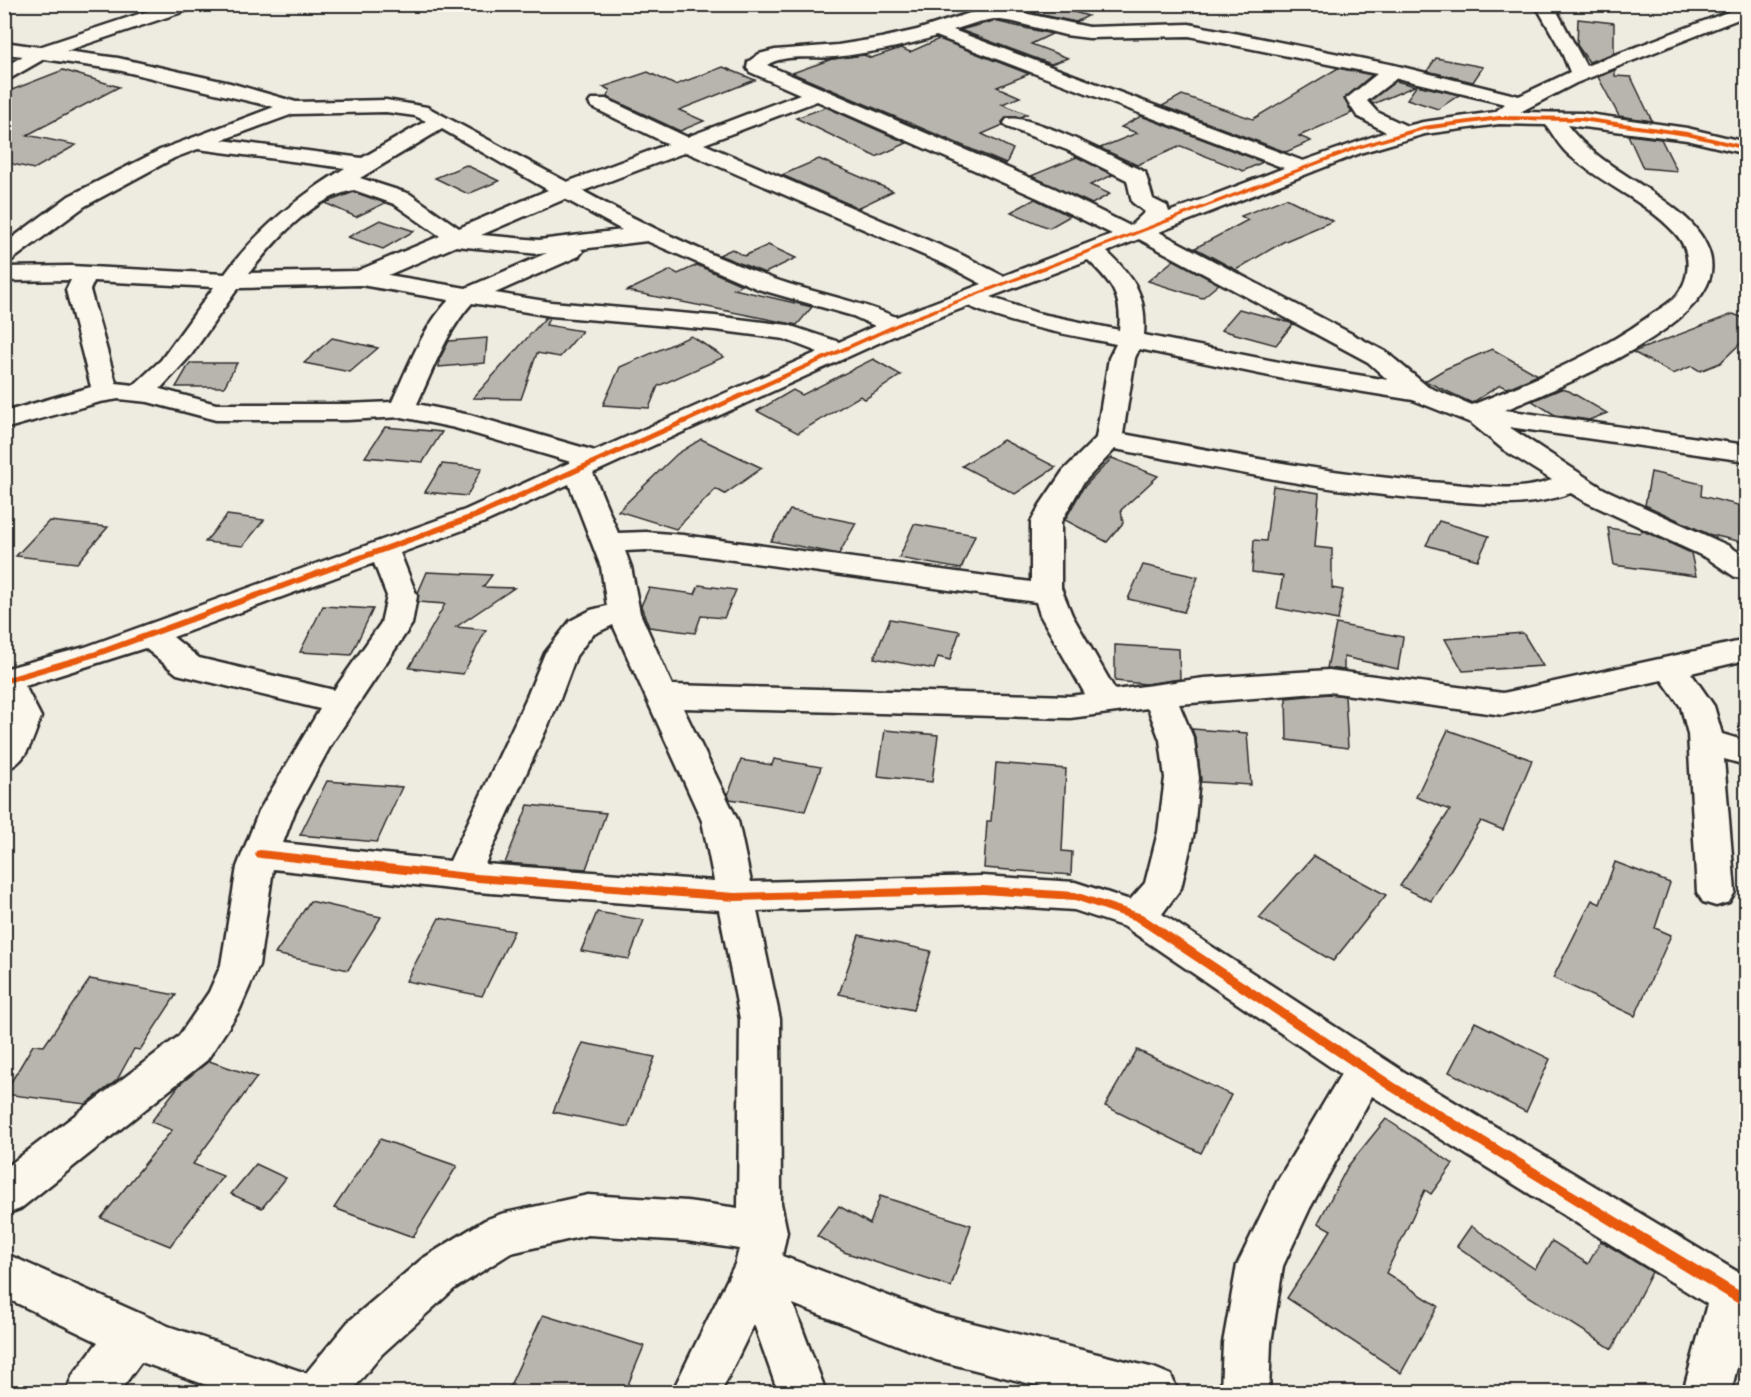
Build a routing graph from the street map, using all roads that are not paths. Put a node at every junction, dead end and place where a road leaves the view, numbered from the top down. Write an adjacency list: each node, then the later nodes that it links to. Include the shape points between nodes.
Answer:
1 (188, 4): 6 (street)
2 (1544, 4): 8 (street)
3 (1744, 12): 8 (street)
4 (936, 30): 7 (street, via 992,14 1074,31 1189,30); 10 (street, via 821,53 764,57 758,62 757,68); 23 (street)
5 (6, 48): 6 (street)
6 (41, 53): 9 (street); 13 (street, via 118,64 219,86)
7 (1394, 71): 11 (street); 18 (street, via 1356,99 1359,108 1370,117)
8 (1580, 74): 11 (street)
9 (4, 76)
10 (815, 95): 20 (street); 27 (street)
11 (1520, 102): 14 (street)
12 (599, 103): 20 (street)
13 (292, 108): 16 (street, via 386,106 420,111); 19 (street)
14 (1499, 118): 15 (street); 18 (street)
15 (1552, 119): 21 (street, via 1581,119 1688,134); 47 (street, via 1574,148 1682,226 1696,244 1700,265 1696,284 1684,302 1631,341 1556,380)
16 (442, 121): 22 (street); 25 (street)
17 (1014, 123): 27 (street, via 1074,146 1137,177 1143,202 1159,211)
18 (1405, 133): 23 (street)
19 (197, 142): 22 (street); 32 (street, via 77,201)
20 (688, 145): 25 (street); 37 (street, via 952,259)
21 (1746, 148)
22 (367, 165): 24 (street)
23 (1302, 168): 27 (street)
24 (334, 187): 29 (street, via 355,183 402,199); 36 (street, via 294,212)
25 (566, 190): 26 (street); 29 (street)
26 (626, 224): 28 (street); 30 (street)
27 (1134, 232): 31 (street); 45 (street, via 1377,357)
28 (651, 234): 30 (street); 40 (street, via 766,284 862,311)
29 (455, 237): 30 (street, via 540,247); 35 (street)
30 (591, 241): 38 (street)
31 (1090, 249): 37 (street); 41 (street, via 1118,275 1130,297)
32 (4, 255)
33 (4, 274): 34 (street)
34 (86, 274): 36 (street); 43 (street, via 78,290)
35 (361, 278): 36 (street); 38 (street)
36 (230, 281): 44 (street, via 168,367)
37 (1000, 284): 39 (street)
38 (465, 297): 42 (street, via 788,332); 46 (street, via 450,313 428,352)
39 (968, 297): 40 (street); 41 (street, via 1034,320)
40 (896, 326): 42 (street)
41 (1131, 340): 45 (street); 49 (street, via 1117,380)
42 (840, 351): 51 (street)
43 (106, 393): 44 (street); 48 (street)
44 (140, 393): 46 (street, via 216,412)
45 (1419, 393): 47 (street)
46 (402, 410): 51 (street, via 460,421)
47 (1472, 414): 50 (street); 52 (street)
48 (4, 421)
49 (1109, 440): 52 (street, via 1308,477 1391,488 1514,497); 56 (street, via 1074,477 1046,522)
50 (1746, 453)
51 (588, 465): 53 (street); 54 (street, via 475,516)
52 (1574, 482): 55 (street, via 1653,524 1718,552)
53 (606, 543): 56 (street, via 682,544); 57 (street, via 616,567)
54 (384, 550): 58 (street); 65 (street, via 402,596 396,624)
55 (1746, 570)
56 (1048, 594): 64 (street)
57 (624, 613): 63 (street); 70 (street, via 602,617 581,628 561,653)
58 (149, 635): 61 (street); 65 (street, via 188,666)
59 (1746, 650): 60 (street)
60 (1670, 667): 62 (street, via 1503,704 1329,681); 66 (street, via 1697,706)
61 (5, 681): 68 (street, via 24,717)
62 (1159, 695): 64 (street); 73 (street, via 1177,741 1182,778 1176,832 1162,888)
63 (660, 696): 64 (street, via 1070,707); 72 (street, via 720,821)
64 (1106, 702)
65 (342, 703): 69 (street, via 278,810)
66 (1706, 742): 67 (street); 71 (street)
67 (1746, 753)
68 (4, 759)
69 (260, 854): 70 (street); 75 (street, via 240,965 225,1000 193,1048)
70 (461, 876): 72 (street)
71 (1716, 892)
72 (735, 897): 73 (street, via 983,890 1074,896); 76 (street, via 760,1019)
73 (1138, 916): 74 (street)
74 (1366, 1069): 78 (street); 86 (street, via 1294,1194 1260,1265 1247,1343)
75 (4, 1195)
76 (761, 1250): 82 (street, via 687,1221 588,1215 501,1235 430,1281 365,1338); 83 (street); 84 (street); 85 (street, via 936,1337)
77 (4, 1274): 79 (street)
78 (1740, 1298): 87 (street)
79 (133, 1334): 80 (street); 81 (street)
80 (90, 1392)
81 (293, 1392)
82 (321, 1392)
83 (696, 1392)
84 (802, 1392)
85 (1154, 1392)
86 (1245, 1392)
87 (1707, 1392)

